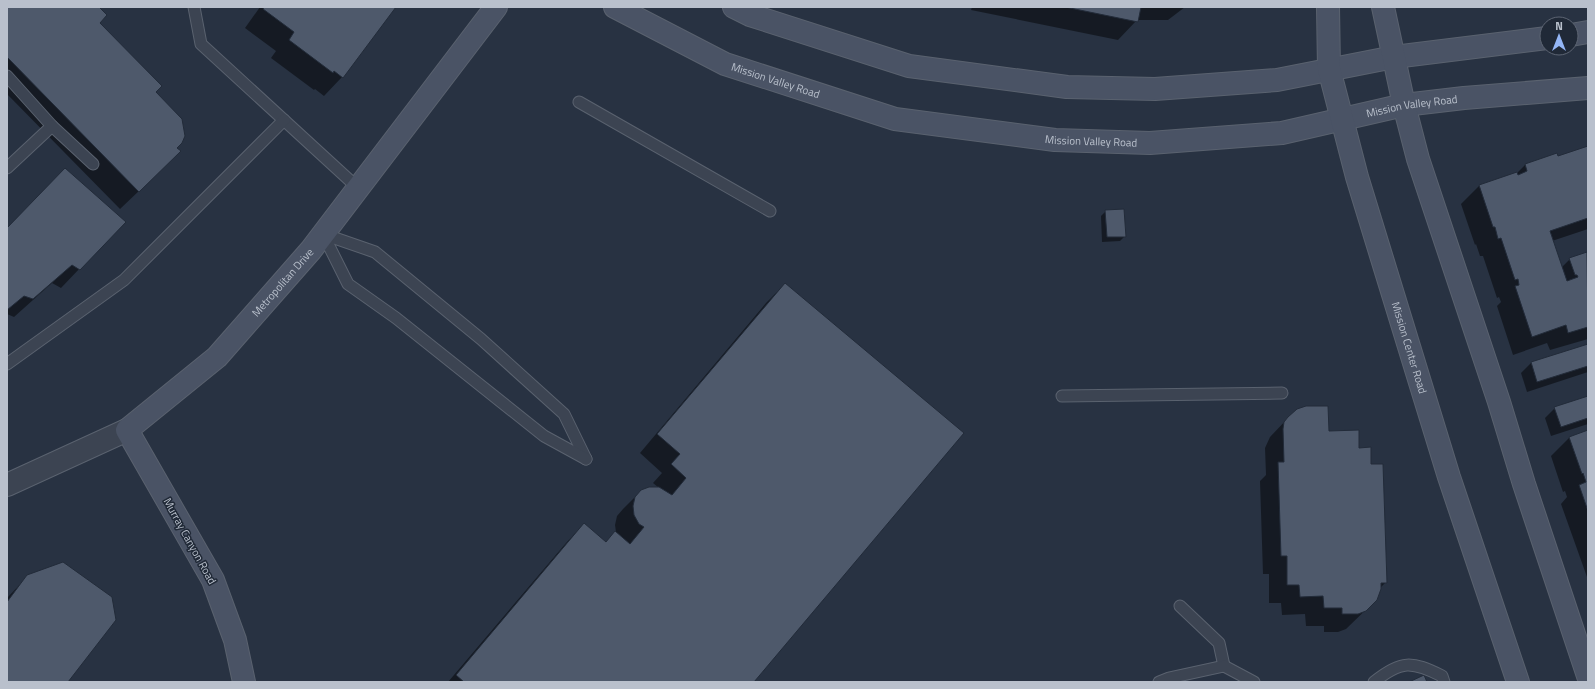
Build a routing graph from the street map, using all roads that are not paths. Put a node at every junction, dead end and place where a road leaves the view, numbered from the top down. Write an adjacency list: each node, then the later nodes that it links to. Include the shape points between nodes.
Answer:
1 (194, 7): 15 (lane, via 200,44)
2 (496, 7): 19 (main road, Metropolitan Drive)
3 (614, 7): 14 (main road, Mission Valley Road, via 725,64 894,120 1055,140 1150,143 1282,133)
4 (734, 7): 9 (main road, via 750,15 909,66 1067,87 1155,89 1277,80)
5 (1328, 7): 9 (main road, Mission Center Road)
6 (1383, 7): 8 (main road)
7 (1539, 39): 8 (main road)
8 (1394, 57): 9 (main road); 13 (main road)
9 (1329, 69): 14 (main road, Mission Center Road)
10 (7, 76): 16 (lane)
11 (1588, 88): 13 (main road, Mission Valley Road)
12 (578, 102): 20 (lane)
13 (1404, 105): 14 (main road, Mission Valley Road); 29 (main road, via 1418,159)
14 (1342, 119): 35 (main road, Mission Center Road, via 1357,177 1445,462)
15 (284, 120): 19 (lane); 22 (lane, via 124,280)
16 (52, 126): 17 (lane); 18 (lane)
17 (93, 164)
18 (7, 168)
19 (358, 188): 21 (main road, Metropolitan Drive)
20 (770, 211)
21 (323, 234): 21 (lane, via 348,284 402,323 544,436 586,459 564,414 481,339 375,252); 25 (main road, Metropolitan Drive, via 217,357)
22 (7, 364)
23 (1282, 393): 24 (lane)
24 (1062, 396)
25 (127, 430): 26 (street, Metropolitan Drive); 30 (main road, Murray Canyon Road, via 212,580 235,640)
26 (7, 485)
27 (1180, 606): 28 (lane, via 1218,643)
28 (1224, 666): 31 (lane); 32 (lane)
29 (1588, 676)
30 (244, 682)
31 (1159, 682)
32 (1254, 682)
33 (1374, 682): 34 (lane, via 1384,673 1405,664 1423,667 1442,676)
34 (1444, 682)
35 (1518, 682)

